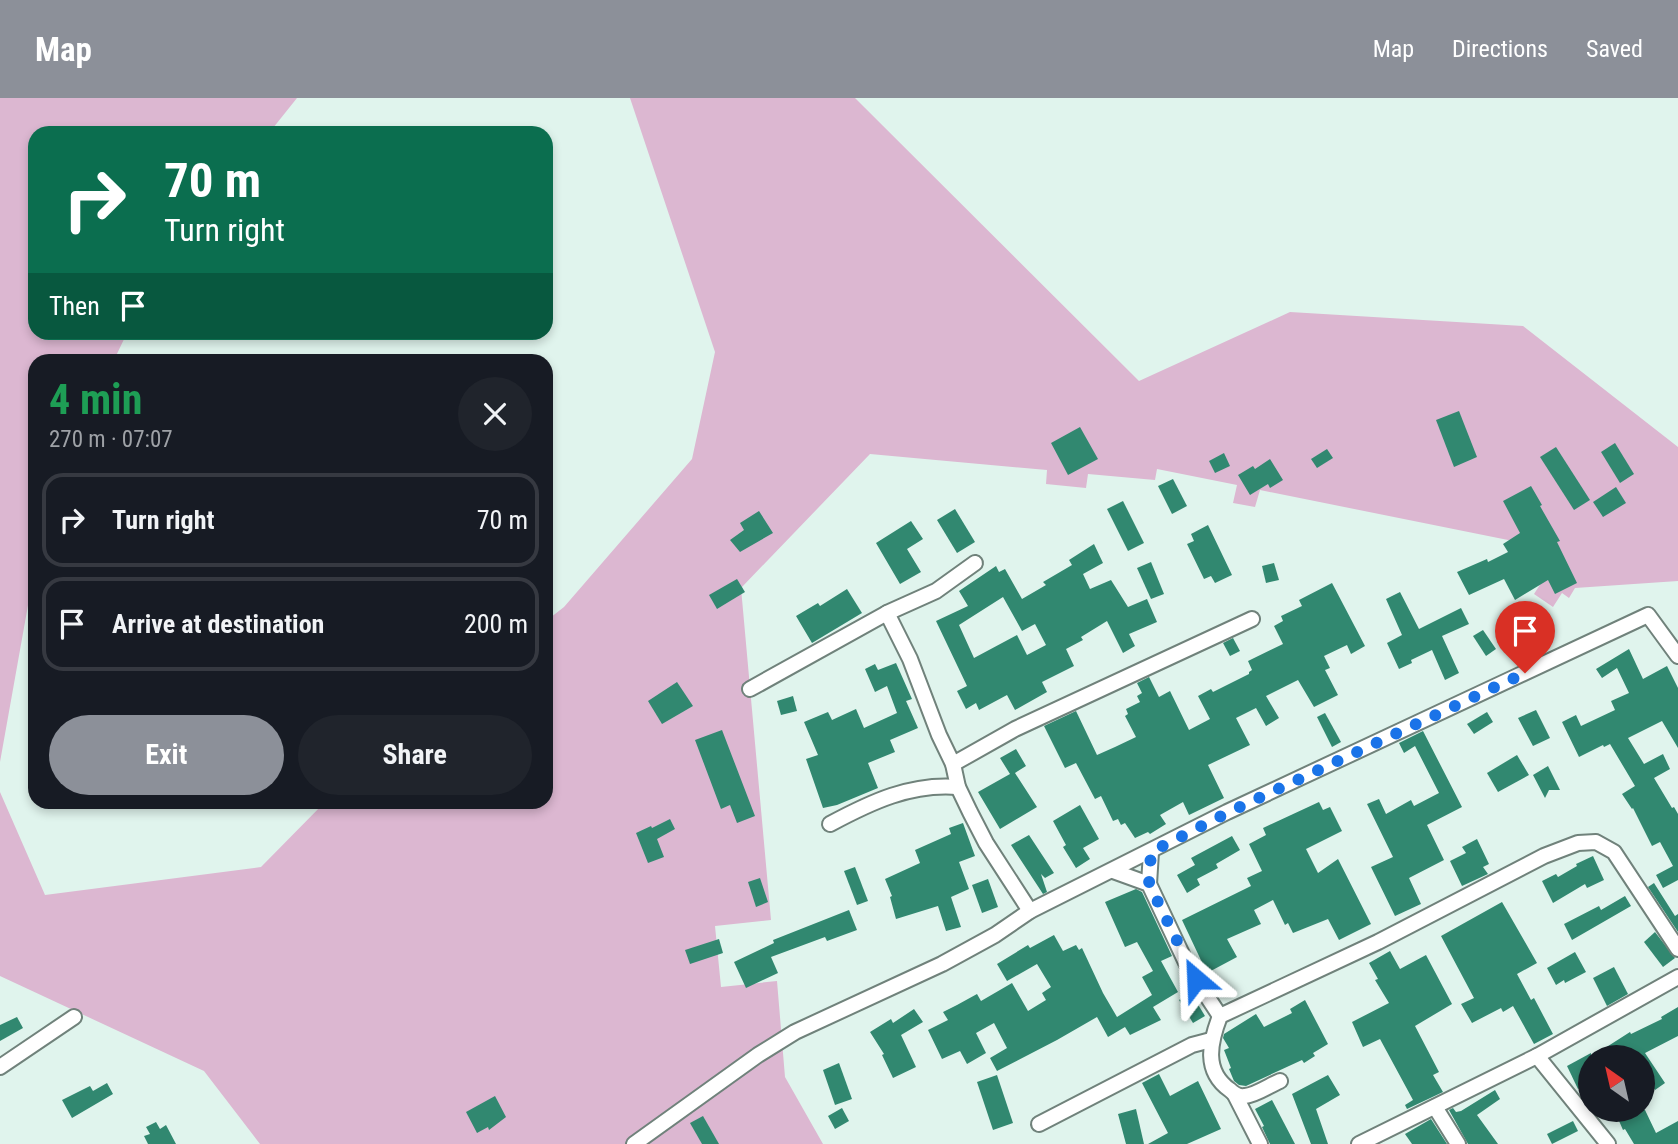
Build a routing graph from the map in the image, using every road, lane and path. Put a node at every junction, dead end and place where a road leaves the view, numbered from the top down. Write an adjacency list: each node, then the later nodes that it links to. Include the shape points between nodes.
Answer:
1 (975, 563): 2 (street, via 936,591)
2 (887, 612): 5 (street); 6 (street)
3 (1252, 619): 6 (street, via 1027,723)
4 (1678, 656): 9 (street, via 1648,615)
5 (750, 689)
6 (953, 764): 7 (street)
7 (958, 787): 8 (street, via 934,785 872,802); 12 (street, via 986,843)
8 (830, 824)
9 (1151, 852): 10 (street); 11 (street)
10 (1113, 872): 11 (street); 12 (street)
11 (1149, 884): 15 (street, via 1189,969)
12 (1030, 912): 24 (street, via 942,964 795,1032)
13 (1678, 949): 15 (street, via 1614,852 1596,842 1578,843)
14 (1678, 977): 18 (street)
15 (1220, 1016): 17 (street)
16 (74, 1017): 19 (street)
17 (1211, 1040): 21 (street, via 1213,1068 1220,1083); 23 (street, via 1170,1055)
18 (1536, 1056): 22 (street); 28 (street)
19 (0, 1067)
20 (1280, 1081): 21 (street, via 1244,1097)
21 (1235, 1095): 25 (street)
22 (1435, 1107): 26 (street); 27 (street)
23 (1039, 1124)
24 (634, 1144)
25 (1260, 1144)
26 (1359, 1144)
27 (1458, 1144)
28 (1608, 1144)

